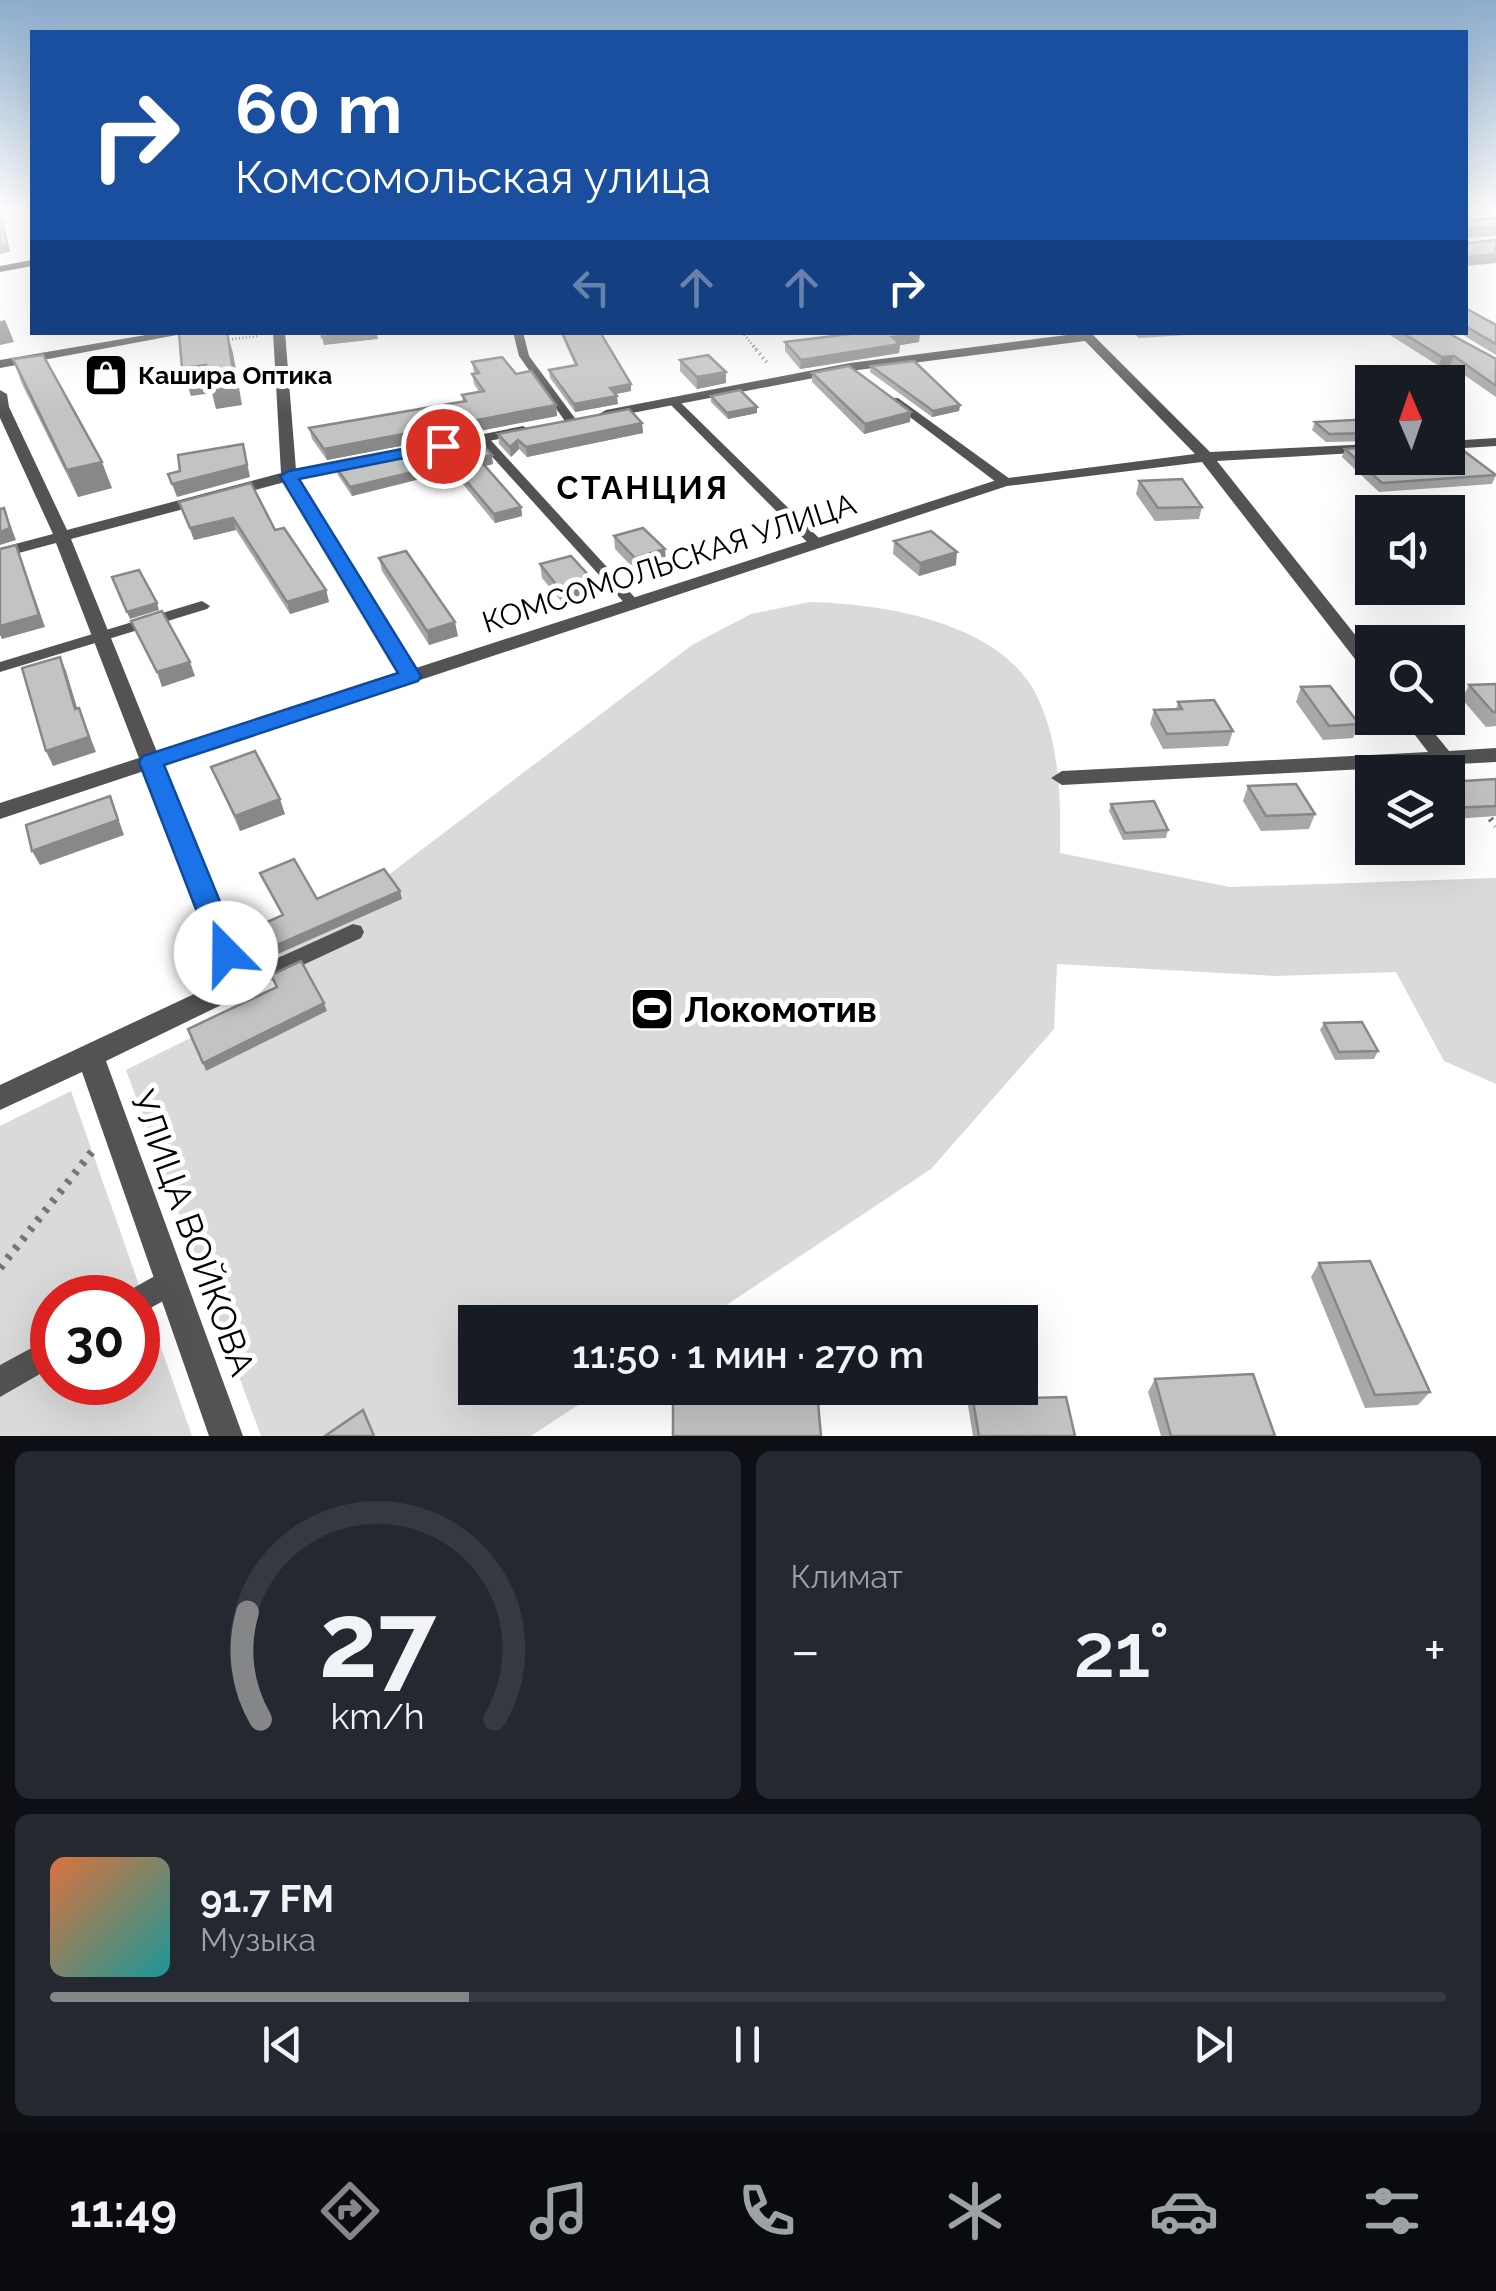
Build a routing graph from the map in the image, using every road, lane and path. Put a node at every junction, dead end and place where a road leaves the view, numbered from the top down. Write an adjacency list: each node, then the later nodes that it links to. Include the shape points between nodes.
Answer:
1 (169, 335): 6 (street)
2 (279, 335): 23 (street)
3 (519, 335): 13 (lane, via 524,356)
4 (744, 335): 9 (path)
5 (1085, 335): 7 (street); 22 (street)
6 (0, 364)
7 (850, 367): 8 (lane); 9 (street)
8 (865, 378)
9 (780, 380): 12 (street)
10 (881, 390): 24 (lane)
11 (0, 394): 25 (street)
12 (673, 401): 13 (street); 26 (lane)
13 (571, 421): 14 (street)
14 (553, 424)
15 (535, 428): 16 (street)
16 (482, 438): 20 (street); 28 (lane)
17 (1496, 442): 18 (street)
18 (1465, 444)
19 (1355, 449): 22 (street, КОМСОМОЛЬСКАЯ УЛИЦА)
20 (424, 450)
21 (386, 457): 23 (street)
22 (1206, 457): 24 (street, КОМСОМОЛЬСКАЯ УЛИЦА); 31 (street)
23 (289, 476): 25 (street); 33 (street)
24 (1005, 482): 26 (street, КОМСОМОЛЬСКАЯ УЛИЦА)
25 (62, 536): 27 (street); 30 (street)
26 (816, 543): 28 (street, КОМСОМОЛЬСКАЯ УЛИЦА)
27 (0, 553)
28 (633, 604): 33 (street, КОМСОМОЛЬСКАЯ УЛИЦА)
29 (202, 606): 30 (lane)
30 (102, 636): 32 (lane); 38 (street)
31 (1355, 646)
32 (0, 667)
33 (410, 676): 38 (street, КОМСОМОЛЬСКАЯ УЛИЦА)
34 (1426, 735): 35 (street)
35 (1442, 755)
36 (1496, 755): 37 (street)
37 (1465, 757)
38 (151, 762): 42 (street, КОМСОМОЛЬСКАЯ УЛИЦА); 45 (street)
39 (1355, 763): 40 (street)
40 (1062, 778)
41 (1475, 799): 43 (path)
42 (0, 811)
43 (1496, 826)
44 (353, 932): 45 (lane)
45 (239, 985): 46 (street)
46 (90, 1055): 47 (street); 48 (street, УЛИЦА ВОЙКОВА)
47 (0, 1098)
48 (114, 1124): 49 (path); 50 (street, УЛИЦА ВОЙКОВА)
49 (0, 1268)
50 (171, 1281): 51 (lane); 54 (street, УЛИЦА ВОЙКОВА)
51 (160, 1288)
52 (30, 1364): 53 (lane)
53 (0, 1382)
54 (226, 1436)

